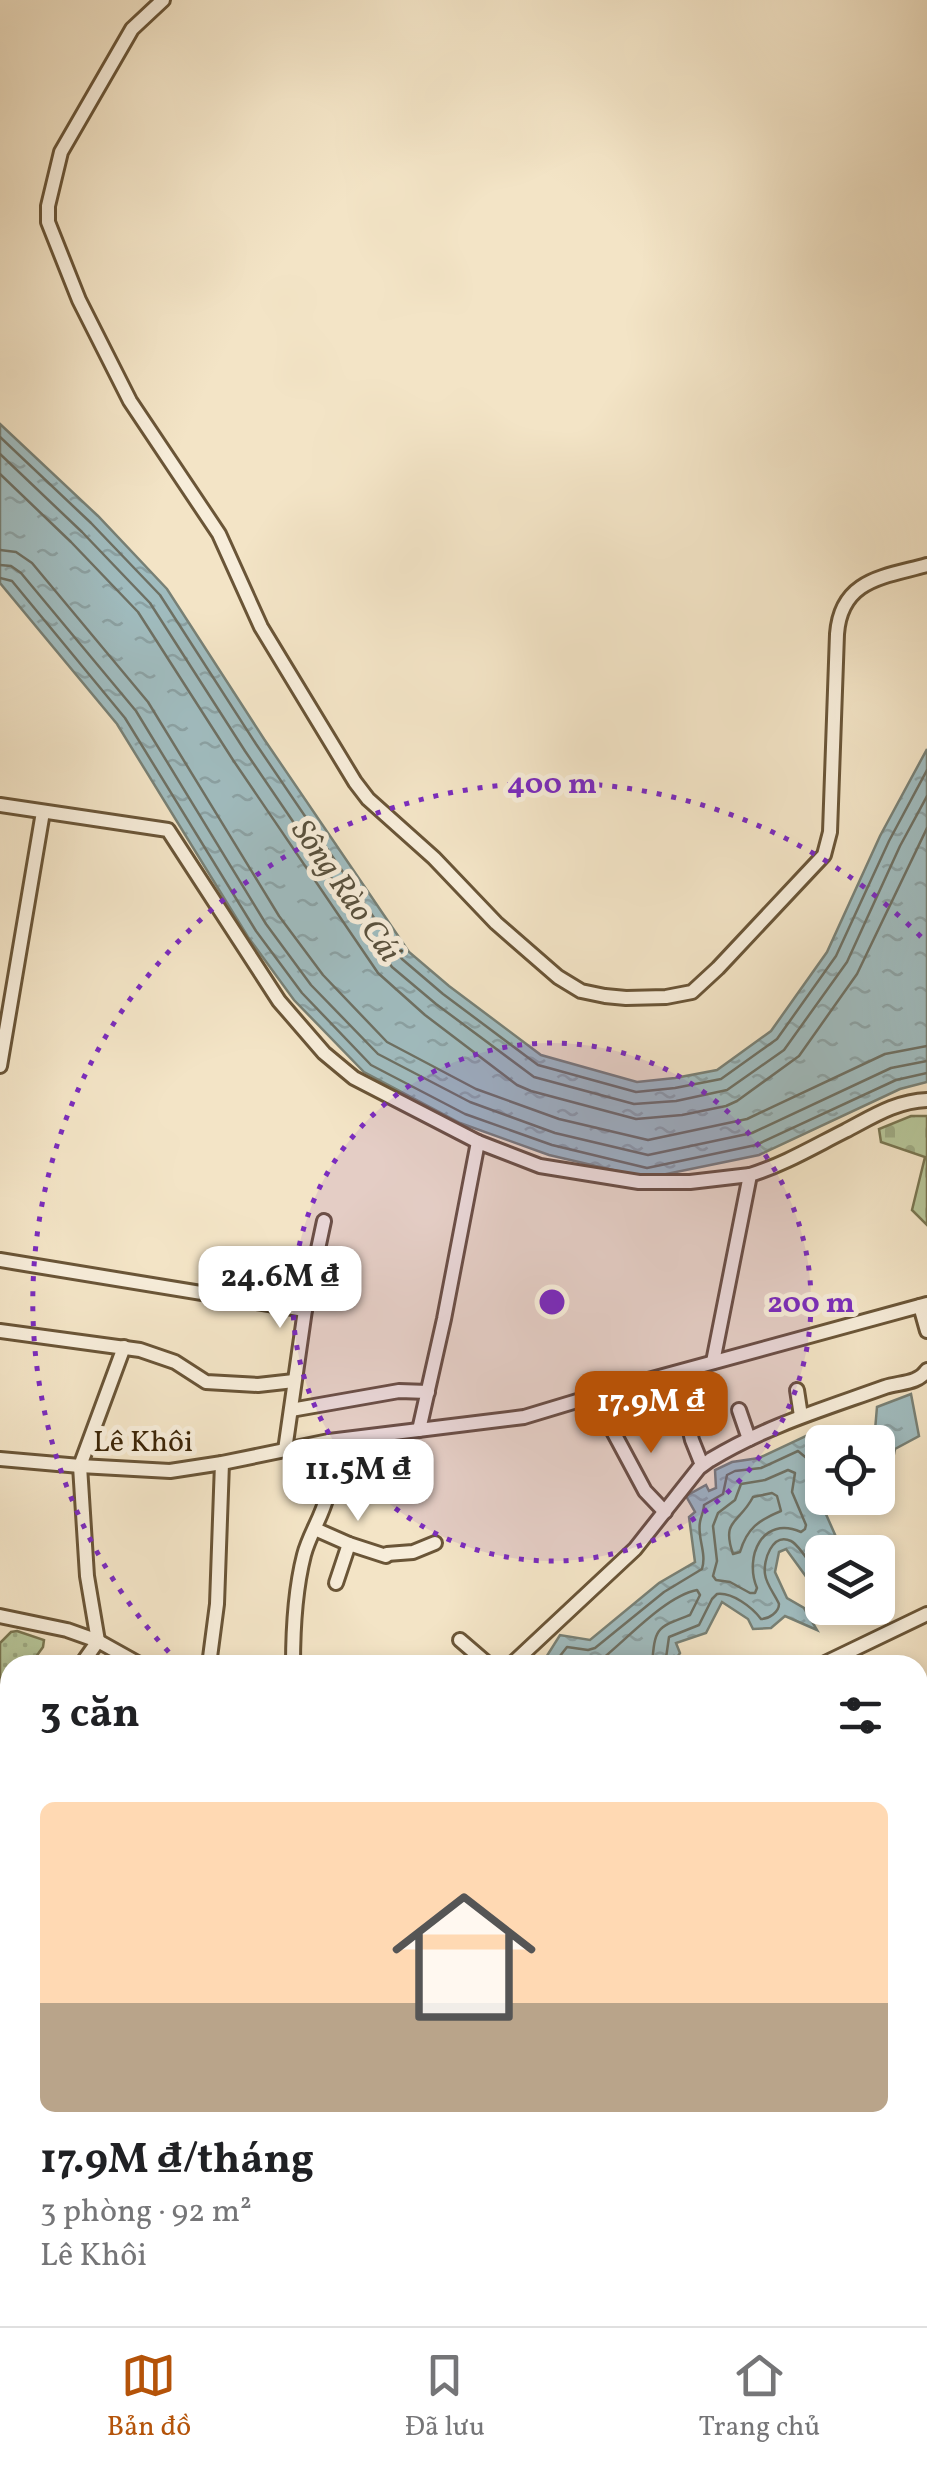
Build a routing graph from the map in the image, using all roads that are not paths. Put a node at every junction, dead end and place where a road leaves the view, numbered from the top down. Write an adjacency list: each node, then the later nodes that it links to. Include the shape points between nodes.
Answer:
1 (162, 0): 2 (street, via 132,30 57,163 48,217 65,268 130,401 219,534 261,627 354,782 496,924 565,982 622,998 692,992 824,856 841,610 862,585)
2 (927, 565)
3 (0, 804): 4 (street)
4 (43, 812): 5 (street); 7 (street, via 168,830 279,1001 324,1053 354,1078)
5 (0, 1066)
6 (927, 1100): 8 (street, via 888,1108)
7 (478, 1142): 8 (street, via 540,1166 639,1182); 21 (street)
8 (750, 1175): 16 (street)
9 (324, 1222): 12 (street)
10 (0, 1260): 12 (street)
11 (924, 1305): 14 (street); 16 (street, Lê Khôi)
12 (305, 1310): 19 (street)
13 (0, 1331): 15 (street)
14 (927, 1332)
15 (124, 1347): 19 (street, via 175,1362 206,1382); 33 (street)
16 (714, 1362): 18 (street, Lê Khôi)
17 (927, 1370): 24 (street, via 918,1380)
18 (676, 1373): 26 (street, Lê Khôi, via 524,1417); 32 (street)
19 (294, 1381): 22 (street)
20 (797, 1390): 24 (street)
21 (428, 1392): 22 (street); 26 (street)
22 (291, 1410): 29 (street)
23 (739, 1410): 27 (street)
24 (801, 1416): 27 (street)
25 (608, 1422): 34 (street)
26 (419, 1430): 28 (street, Lê Khôi)
27 (749, 1439): 32 (street)
28 (329, 1442): 29 (street, Lê Khôi); 35 (street, via 330,1482)
29 (285, 1450): 31 (street, Lê Khôi)
30 (0, 1458): 33 (street, Lê Khôi)
31 (222, 1463): 33 (street, Lê Khôi, via 170,1471); 45 (street)
32 (702, 1465): 34 (street)
33 (80, 1466): 42 (street)
34 (665, 1512): 48 (street, via 623,1561)
35 (315, 1528): 37 (street); 46 (street, via 300,1572)
36 (435, 1543): 37 (street, via 387,1555)
37 (349, 1544): 38 (street)
38 (336, 1583)
39 (927, 1614): 49 (street)
40 (0, 1616): 42 (street)
41 (460, 1640): 47 (street)
42 (98, 1641): 43 (street); 44 (street)
43 (88, 1655)
44 (123, 1655)
45 (210, 1655)
46 (293, 1655)
47 (477, 1655)
48 (522, 1655)
49 (842, 1655)

